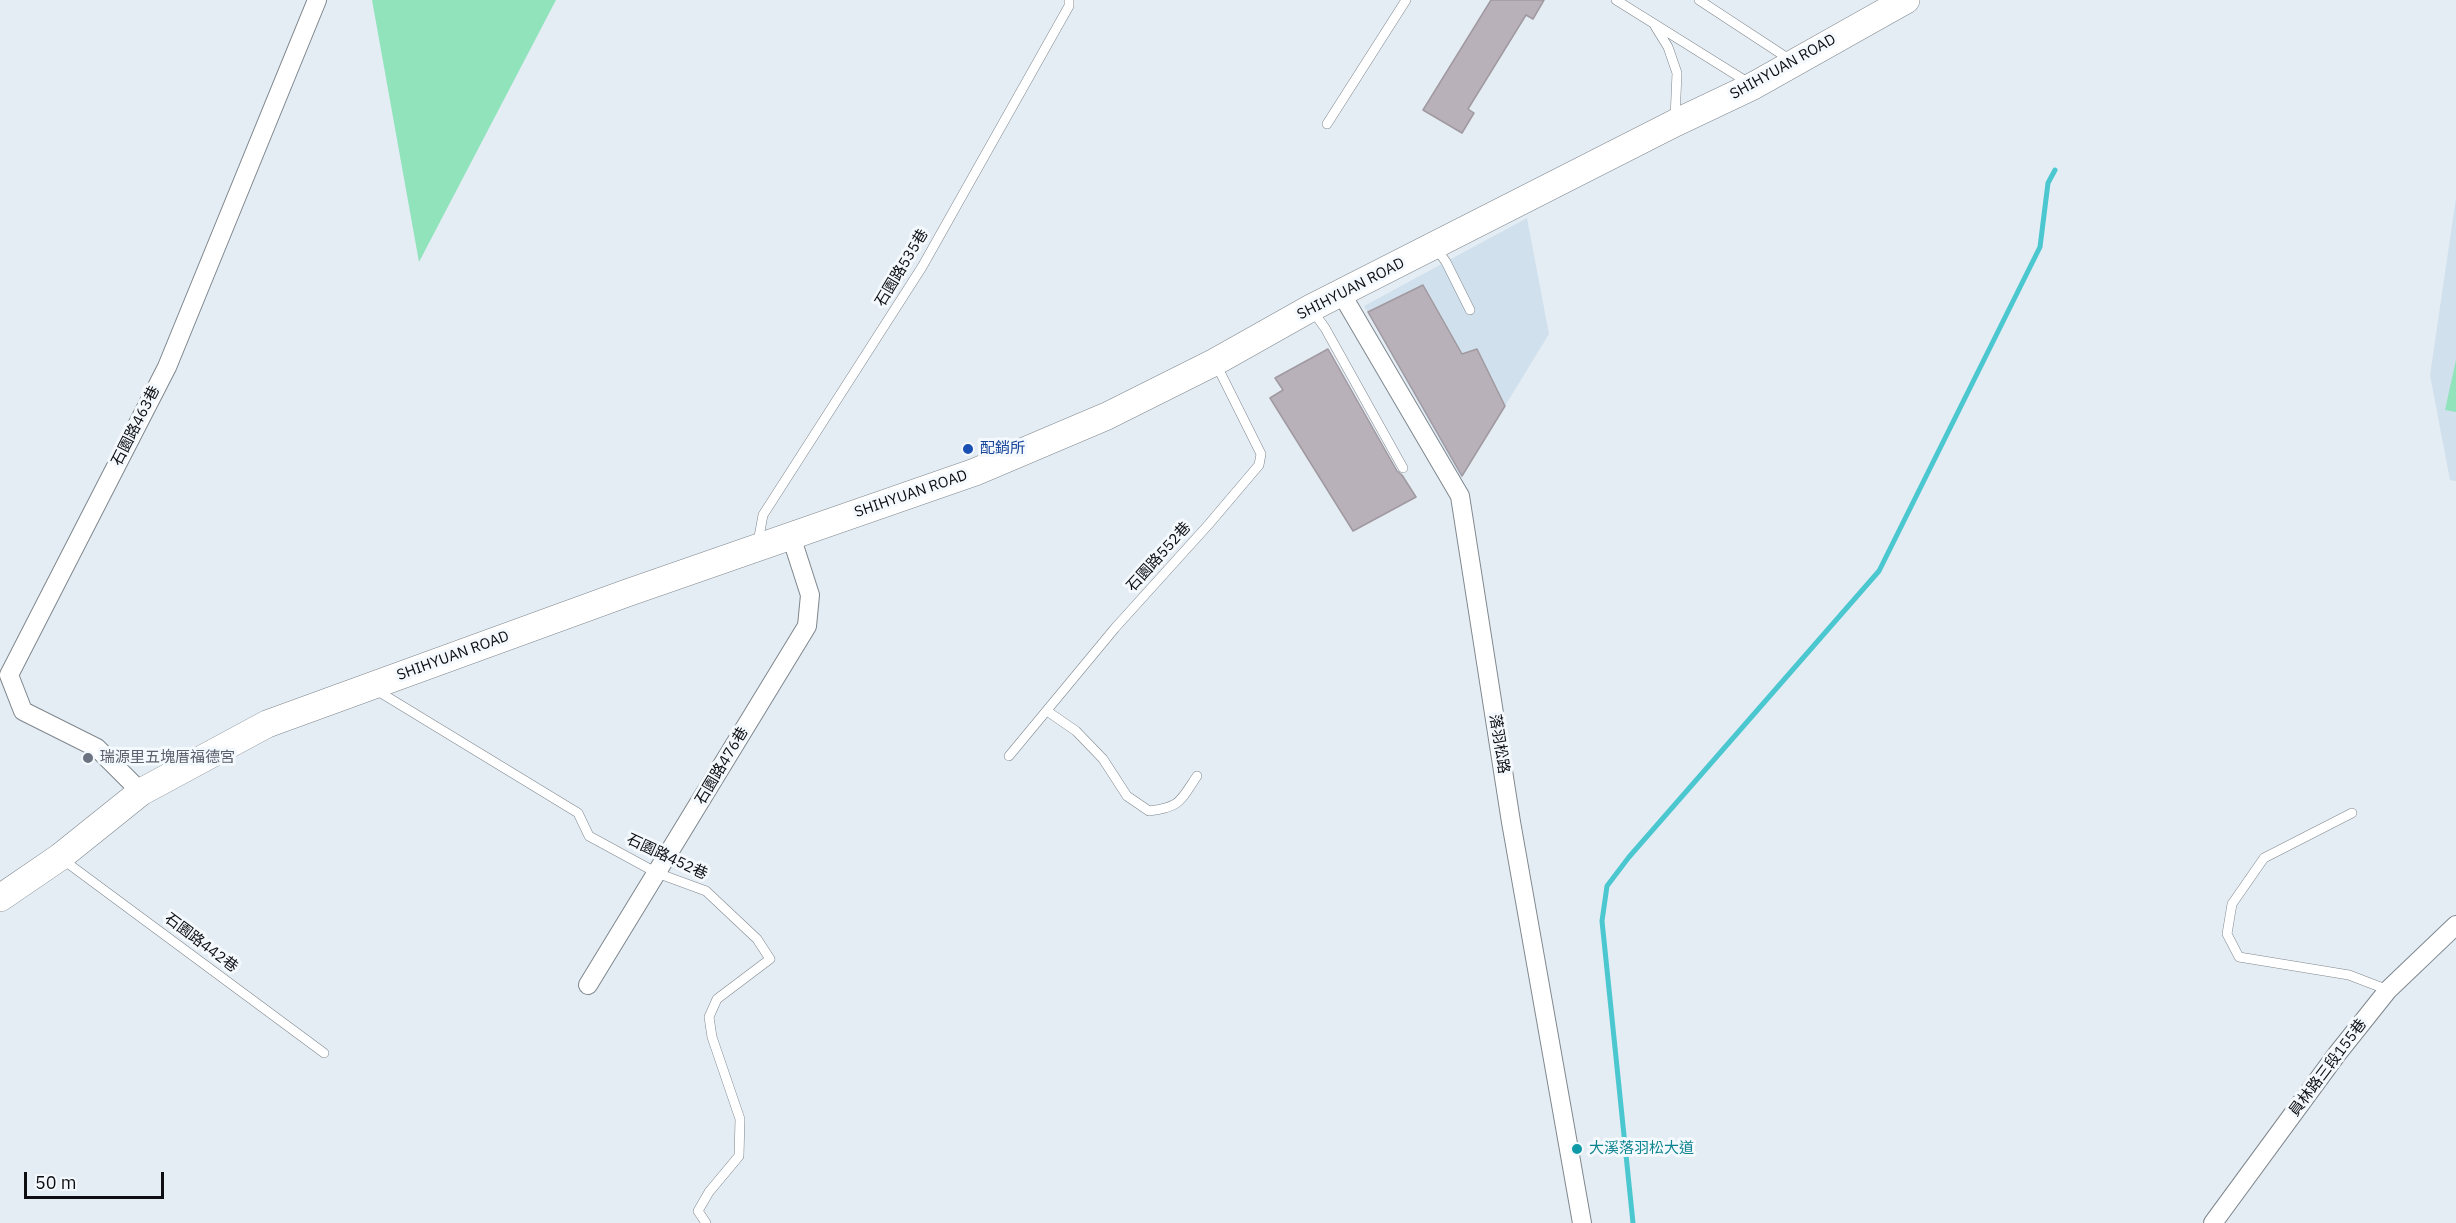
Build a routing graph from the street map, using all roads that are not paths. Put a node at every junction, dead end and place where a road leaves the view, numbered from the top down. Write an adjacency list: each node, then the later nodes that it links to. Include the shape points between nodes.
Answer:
1 (317, 0): 24 (street, 石園路463巷, via 167,367 9,675 23,711 97,748)
2 (1069, 0): 19 (lane, 石園路535巷, via 922,267 764,515)
3 (1406, 0): 10 (lane)
4 (1616, 0): 7 (lane)
5 (1699, 0): 8 (lane)
6 (1906, 0): 8 (main road, SHIHYUAN ROAD)
7 (1654, 24): 9 (lane); 11 (lane, via 1677,73)
8 (1794, 62): 9 (main road, SHIHYUAN ROAD)
9 (1753, 86): 11 (main road, SHIHYUAN ROAD)
10 (1326, 123)
11 (1675, 123): 12 (main road, SHIHYUAN ROAD)
12 (1435, 246): 13 (main road, SHIHYUAN ROAD); 15 (lane)
13 (1341, 292): 14 (main road, SHIHYUAN ROAD); 34 (street, 落羽松路, via 1460,496 1513,834)
14 (1311, 308): 16 (main road, SHIHYUAN ROAD); 17 (lane)
15 (1470, 310)
16 (1215, 362): 18 (main road, SHIHYUAN ROAD, via 1107,416 975,472); 21 (lane, 石園路552巷, via 1261,454 1259,465)
17 (1404, 468)
18 (791, 536): 19 (main road, SHIHYUAN ROAD); 27 (street, 石園路476巷, via 810,595 807,626)
19 (757, 548): 20 (main road, SHIHYUAN ROAD)
20 (370, 687): 24 (main road, SHIHYUAN ROAD, via 267,724); 27 (lane, 石園路452巷, via 578,813 589,836)
21 (1047, 711): 22 (lane, 石園路552巷); 23 (lane, via 1076,731 1103,759 1127,796 1149,811 1178,803)
22 (1009, 756)
23 (1197, 776)
24 (141, 792): 26 (main road, SHIHYUAN ROAD)
25 (2352, 813): 31 (lane, via 2264,858 2232,904 2227,934 2239,957 2349,975)
26 (60, 857): 28 (main road, SHIHYUAN ROAD); 32 (lane, 石園路442巷)
27 (657, 873): 30 (street, 石園路476巷); 33 (lane, 石園路452巷, via 706,891 757,939 770,959 717,999 710,1017 712,1037 740,1119 739,1156 698,1211)
28 (0, 898)
29 (2456, 925): 31 (street, 員林路三段155巷)
30 (588, 985)
31 (2388, 990): 35 (street, 員林路三段155巷)
32 (324, 1053)
33 (706, 1223)
34 (1582, 1223)
35 (2213, 1223)

